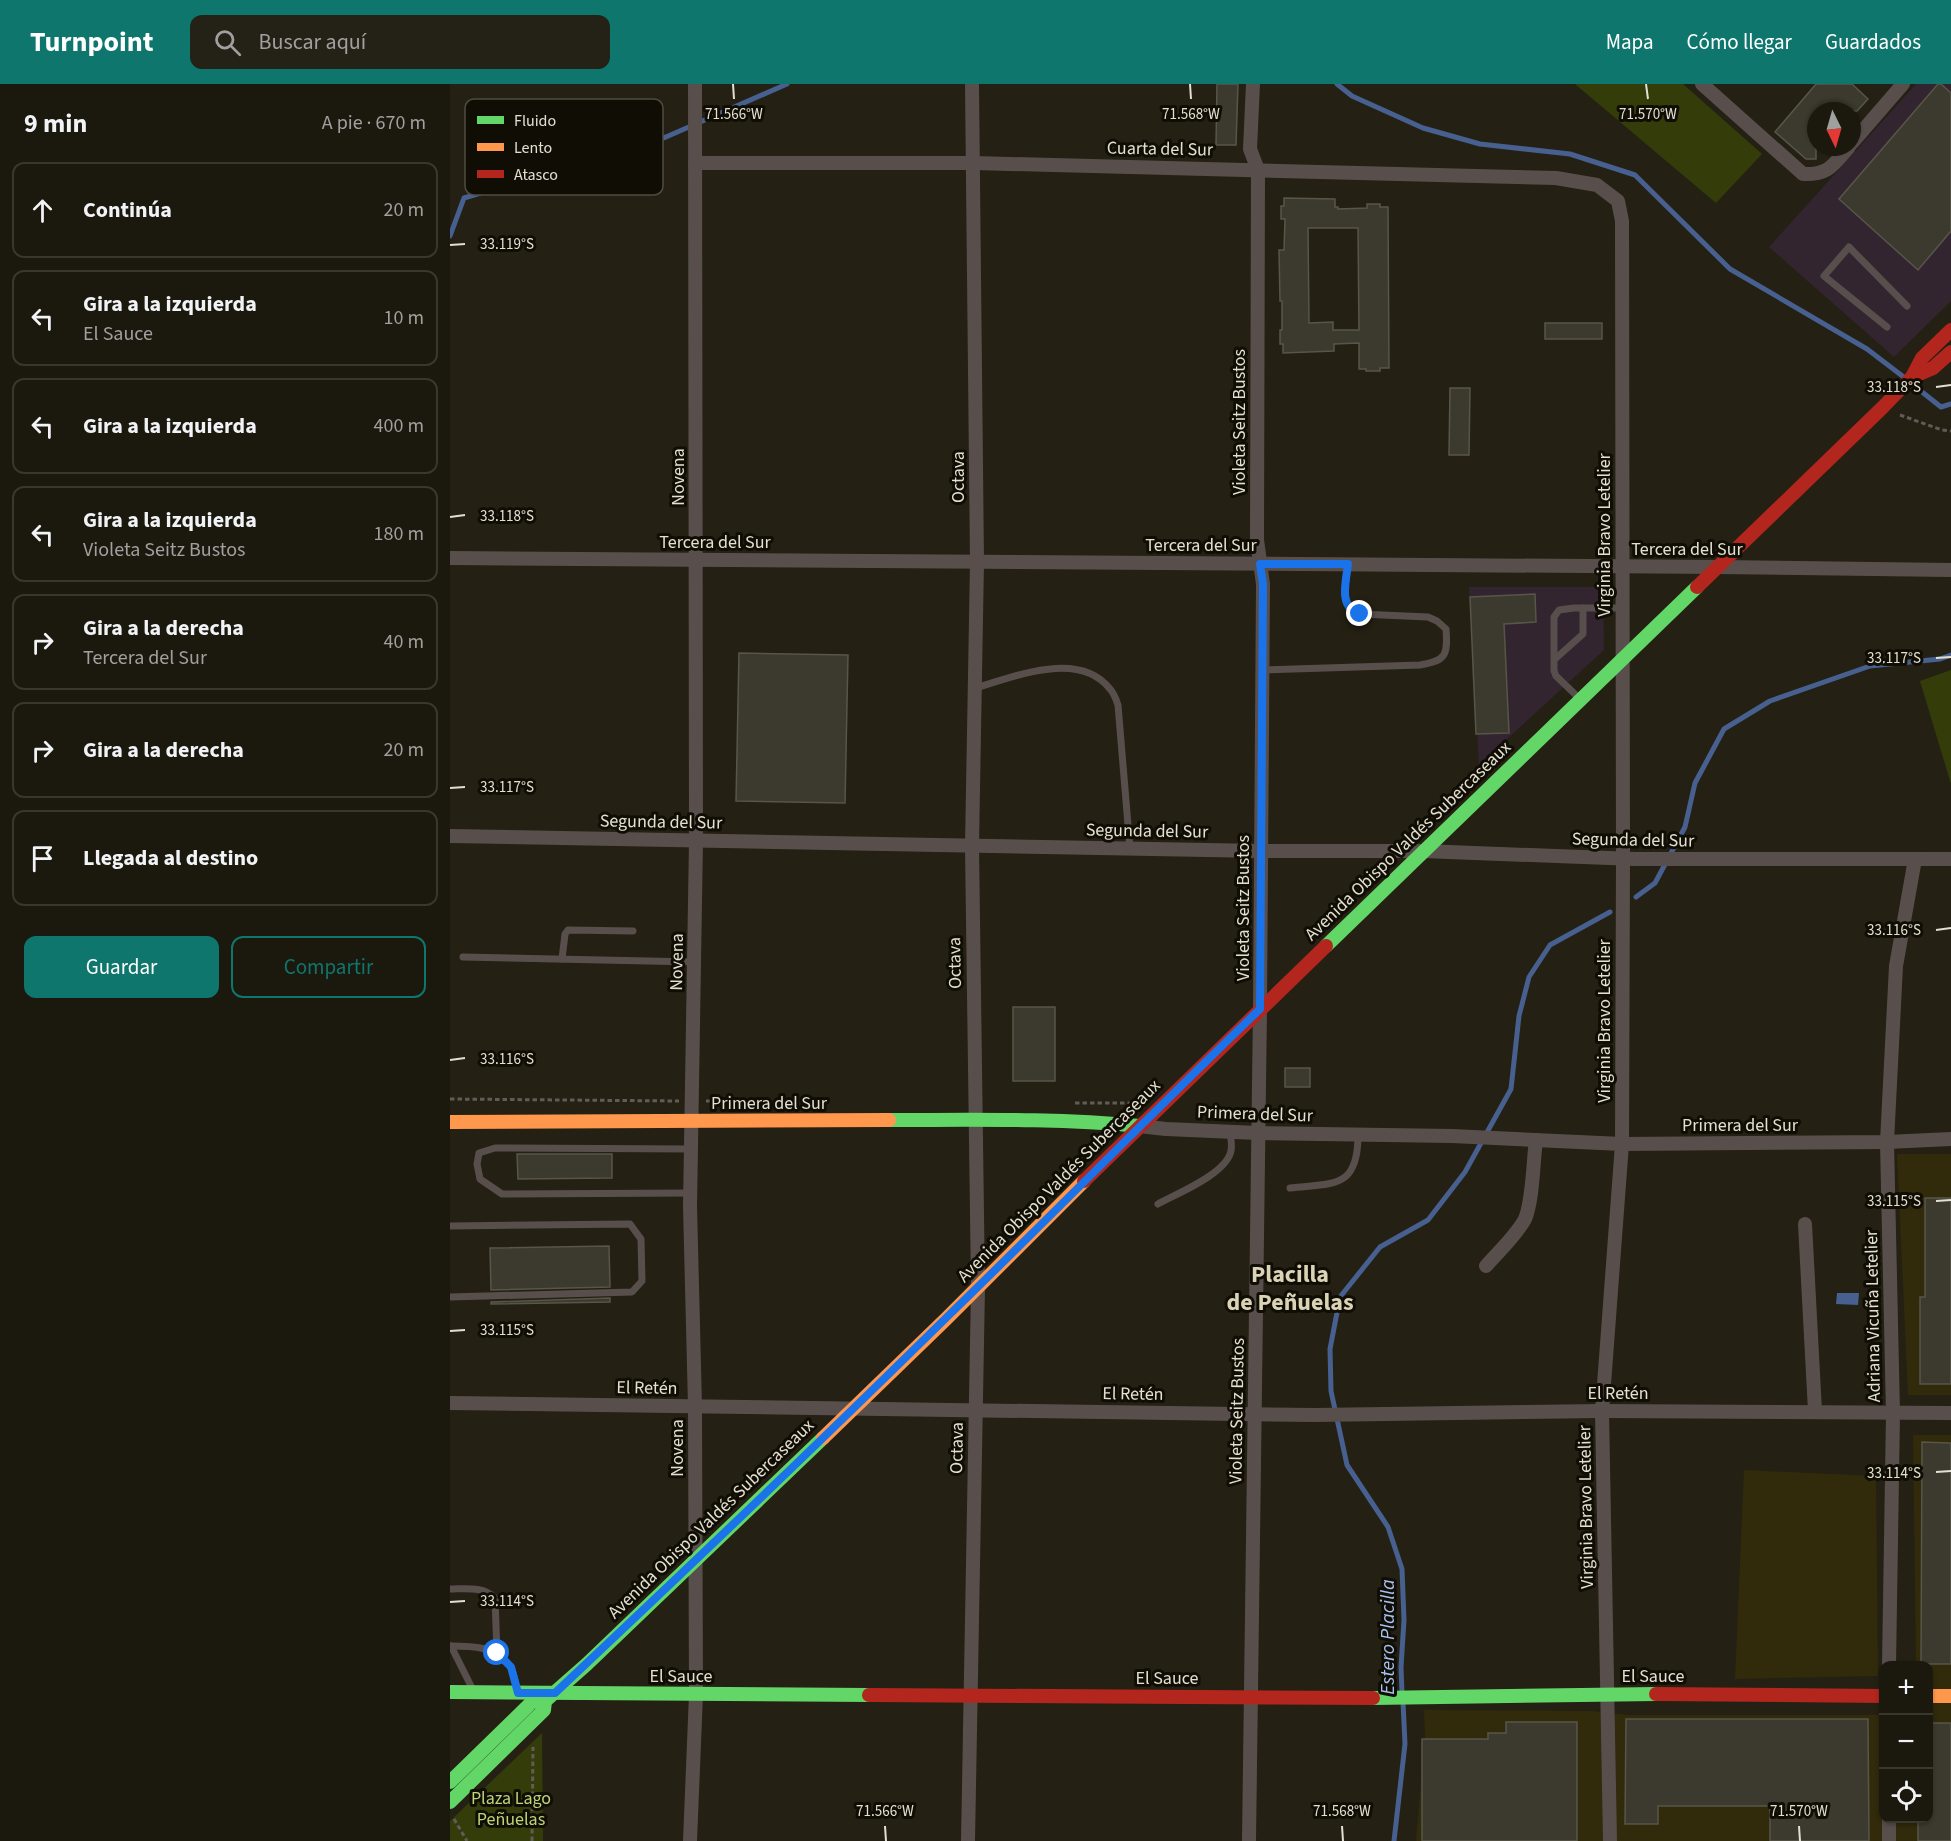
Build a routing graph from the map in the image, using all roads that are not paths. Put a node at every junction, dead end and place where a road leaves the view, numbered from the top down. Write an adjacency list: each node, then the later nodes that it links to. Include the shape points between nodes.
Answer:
1 (694, 84): 9 (street, Novena)
2 (972, 84): 10 (street, Octava)
3 (1253, 84): 11 (street, Violeta Seitz Bustos, via 1250,149)
4 (1702, 84): 6 (street)
5 (1903, 84): 7 (street)
6 (1717, 89): 8 (street, via 1803,174 1827,171)
7 (1861, 133)
8 (1841, 156)
9 (695, 163): 10 (street, Cuarta del Sur); 19 (street, Novena)
10 (974, 163): 11 (street, Cuarta del Sur); 20 (street, Octava)
11 (1258, 170): 12 (street, Cuarta del Sur, via 1556,178 1597,185); 21 (street, Violeta Seitz Bustos)
12 (1618, 201): 23 (street, Virginia Bravo Letelier, via 1622,221)
13 (1907, 306): 14 (lane, via 1849,248 1824,276)
14 (1887, 327)
15 (1951, 330): 17 (street, via 1922,358)
16 (1951, 352): 17 (street, via 1934,368)
17 (1912, 377): 24 (street, Avenida Obispo Valdés Subercaseaux)
18 (450, 558): 19 (street, Tercera del Sur)
19 (696, 560): 20 (street, Tercera del Sur); 34 (street, Novena)
20 (977, 562): 21 (street, Tercera del Sur); 31 (street, Octava)
21 (1260, 564): 22 (street, Tercera del Sur); 30 (street, Violeta Seitz Bustos)
22 (1348, 564): 23 (street, Tercera del Sur); 30 (lane, via 1347,606 1360,614 1428,617 1437,621 1446,628 1446,652 1442,659 1420,665)
23 (1622, 566): 24 (street, Tercera del Sur); 27 (street, Virginia Bravo Letelier)
24 (1718, 567): 25 (street, Tercera del Sur); 29 (street, Avenida Obispo Valdés Subercaseaux)
25 (1951, 570)
26 (1583, 608): 27 (lane); 28 (lane, via 1583,634); 28 (lane, via 1559,610 1554,617)
27 (1622, 608): 29 (street, Virginia Bravo Letelier)
28 (1555, 659): 32 (lane, via 1556,676)
29 (1622, 659): 32 (street, Avenida Obispo Valdés Subercaseaux); 39 (street, Virginia Bravo Letelier)
30 (1262, 670): 37 (street, Violeta Seitz Bustos)
31 (975, 688): 35 (street, Octava); 36 (lane, via 1048,668 1069,668 1088,672 1112,690 1118,705)
32 (1581, 699): 38 (street, Avenida Obispo Valdés Subercaseaux)
33 (450, 836): 34 (street, Segunda del Sur)
34 (696, 841): 35 (street, Segunda del Sur); 45 (street, Novena)
35 (972, 846): 36 (street, Segunda del Sur); 47 (street, Octava)
36 (1130, 849): 37 (street, Segunda del Sur)
37 (1261, 851): 38 (street, Segunda del Sur); 46 (street, Violeta Seitz Bustos)
38 (1423, 851): 39 (street, Segunda del Sur); 46 (street, Avenida Obispo Valdés Subercaseaux)
39 (1629, 859): 40 (street, Segunda del Sur); 57 (street, Virginia Bravo Letelier)
40 (1916, 859): 41 (street, Segunda del Sur); 56 (street, Adriana Vicuña Letelier, via 1896,966)
41 (1951, 859)
42 (633, 931): 44 (lane, via 568,930)
43 (463, 957): 44 (lane)
44 (562, 959): 45 (lane)
45 (694, 962): 48 (street, Novena)
46 (1260, 1009): 50 (street, Avenida Obispo Valdés Subercaseaux); 52 (street, Violeta Seitz Bustos)
47 (975, 1120): 48 (street, Primera del Sur); 50 (street, Primera del Sur); 65 (street, Octava)
48 (692, 1121): 49 (street, Primera del Sur); 58 (street, Novena)
49 (450, 1122)
50 (1139, 1126): 51 (street, Primera del Sur); 65 (street, Avenida Obispo Valdés Subercaseaux)
51 (1230, 1132): 52 (street, Primera del Sur); 61 (lane, via 1231,1151 1226,1163)
52 (1258, 1133): 53 (street, Primera del Sur); 75 (street, Violeta Seitz Bustos)
53 (1358, 1135): 55 (street, Primera del Sur); 59 (lane, via 1353,1170 1347,1177 1340,1182)
54 (1951, 1139): 56 (street, Primera del Sur)
55 (1536, 1140): 57 (street, Primera del Sur); 64 (street, via 1524,1220)
56 (1887, 1142): 57 (street, Primera del Sur); 73 (street, Adriana Vicuña Letelier)
57 (1622, 1144): 71 (street, Virginia Bravo Letelier)
58 (692, 1149): 60 (street, Novena); 60 (lane, via 495,1148 479,1154 477,1164 480,1179 502,1194)
59 (1290, 1188)
60 (691, 1193): 68 (street, Novena)
61 (1158, 1204)
62 (1805, 1224): 72 (street)
63 (450, 1226): 66 (lane, via 630,1224 641,1239 642,1281 632,1292)
64 (1486, 1266)
65 (978, 1287): 69 (street, Avenida Obispo Valdés Subercaseaux); 70 (street, Octava)
66 (450, 1297)
67 (450, 1403): 68 (street, El Retén)
68 (695, 1407): 69 (street, El Retén); 76 (street, Novena)
69 (852, 1408): 70 (street, El Retén); 76 (street, Avenida Obispo Valdés Subercaseaux)
70 (976, 1410): 75 (street, El Retén); 86 (street, Octava)
71 (1602, 1411): 72 (street, El Retén); 75 (street, El Retén); 84 (street, Virginia Bravo Letelier)
72 (1815, 1411): 73 (street, El Retén)
73 (1893, 1413): 74 (street, El Retén); 80 (street, Adriana Vicuña Letelier)
74 (1951, 1413)
75 (1254, 1414): 87 (street, Violeta Seitz Bustos)
76 (694, 1562): 85 (street, Novena); 91 (street, Avenida Obispo Valdés Subercaseaux)
77 (450, 1589): 79 (lane, via 484,1589 495,1598)
78 (451, 1646): 79 (lane, via 475,1646); 82 (lane)
79 (497, 1653): 83 (lane, via 511,1667)
80 (1889, 1661)
81 (450, 1692): 82 (street, El Sauce)
82 (474, 1692): 83 (street, El Sauce)
83 (518, 1693): 91 (street, El Sauce)
84 (1608, 1693): 87 (street, El Sauce, via 1420,1698); 88 (street, El Sauce); 98 (street, Virginia Bravo Letelier)
85 (696, 1694): 86 (street, El Sauce); 91 (street, El Sauce); 95 (street, Novena)
86 (971, 1695): 87 (street, El Sauce); 96 (street, Octava)
87 (1251, 1696): 97 (street, Violeta Seitz Bustos)
88 (1879, 1696)
89 (1933, 1696): 90 (street)
90 (1951, 1696)
91 (550, 1697): 92 (street, Avenida Obispo Valdés Subercaseaux, via 532,1702); 93 (street, Avenida Obispo Valdés Subercaseaux, via 533,1722)
92 (450, 1782)
93 (450, 1802)
94 (1889, 1823): 99 (street)
95 (690, 1841)
96 (968, 1841)
97 (1249, 1841)
98 (1610, 1841)
99 (1889, 1841)

